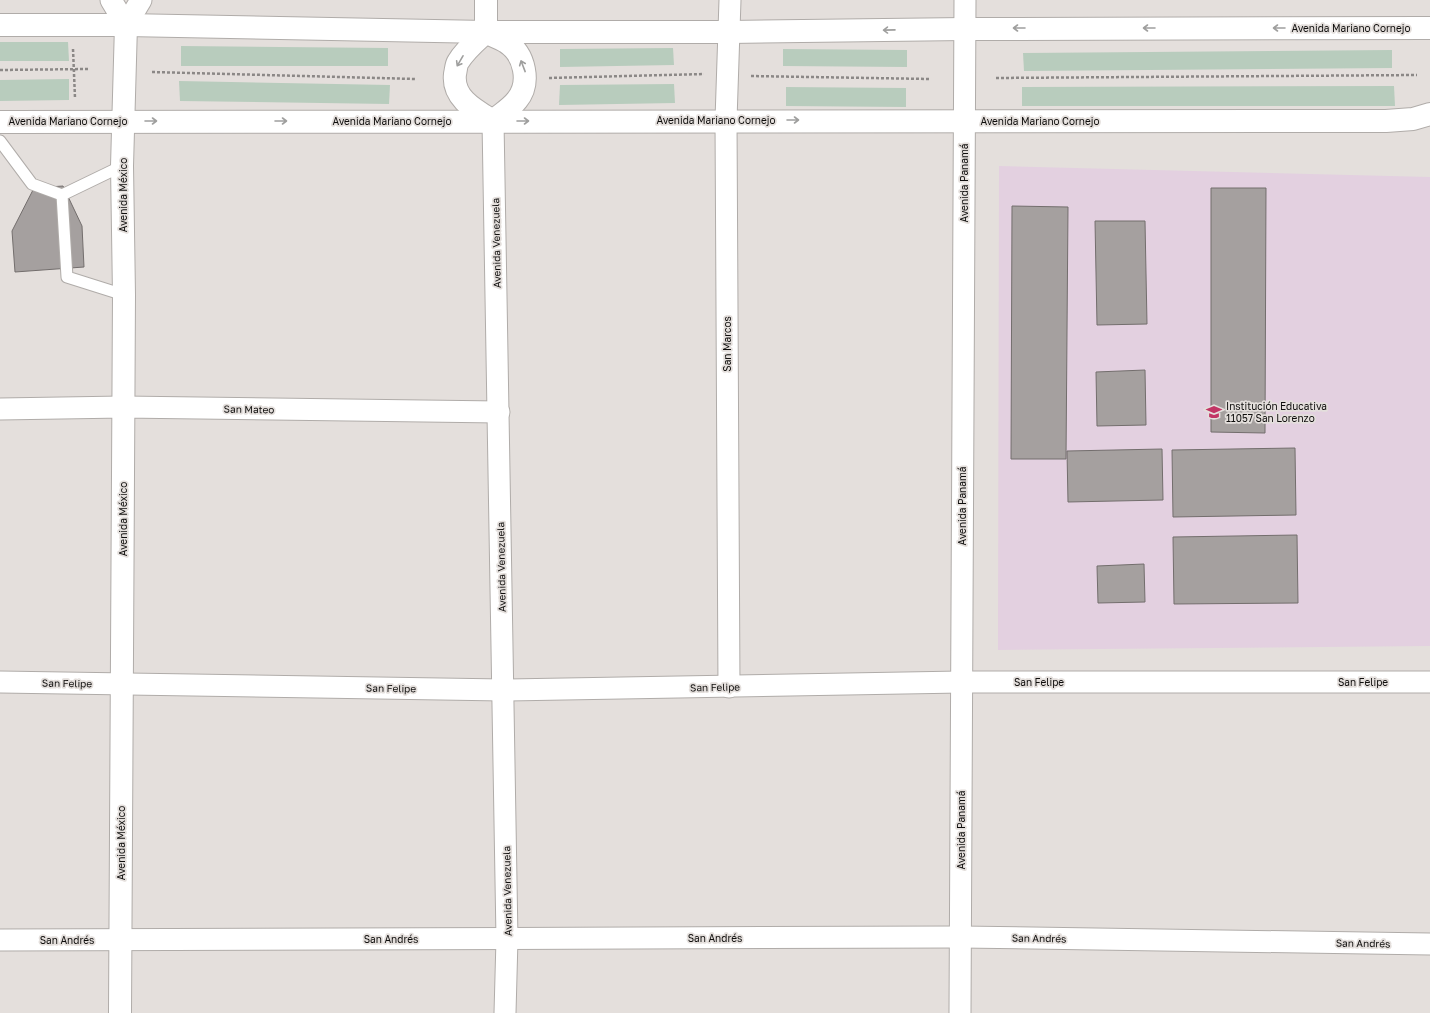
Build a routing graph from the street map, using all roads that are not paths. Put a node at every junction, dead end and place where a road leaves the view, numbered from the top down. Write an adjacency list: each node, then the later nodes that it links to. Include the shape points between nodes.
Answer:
1 (111, 0): 7 (street)
2 (141, 0): 7 (street, Avenida México)
3 (486, 0): 10 (street)
4 (730, 0): 11 (street, San Marcos)
5 (965, 0): 8 (street, Avenida Panamá)
6 (0, 25): 7 (street, Avenida Mariano Cornejo)
7 (126, 25): 10 (street, Avenida Mariano Cornejo); 16 (street, Avenida México)
8 (965, 28): 9 (street, Avenida Mariano Cornejo, one-way to 8); 11 (street, Avenida Mariano Cornejo, one-way to 11); 15 (street, Avenida Panamá)
9 (1430, 28)
10 (486, 32): 11 (street, Avenida Mariano Cornejo); 13 (street, one-way to 13, via 456,63 454,81 461,97 474,109); 13 (street, one-way to 10, via 517,100 523,89 525,73 518,53 507,43)
11 (729, 32): 14 (street, San Marcos)
12 (1430, 114): 15 (street, Avenida Mariano Cornejo, via 1413,119 1386,121)
13 (493, 120): 14 (street, Avenida Mariano Cornejo, one-way to 14); 16 (street, Avenida Mariano Cornejo, one-way to 13); 24 (street, Avenida Venezuela)
14 (726, 120): 15 (street, Avenida Mariano Cornejo, one-way to 15); 29 (street, San Marcos)
15 (964, 120): 26 (street, Avenida Panamá)
16 (123, 121): 17 (street, Avenida Mariano Cornejo); 19 (street, Avenida México)
17 (0, 122)
18 (0, 141): 20 (lane, via 32,184)
19 (122, 166): 20 (lane); 21 (street, Avenida México)
20 (62, 195): 21 (lane, via 67,277)
21 (124, 295): 22 (street, Avenida México)
22 (123, 407): 23 (street, San Mateo); 24 (street, San Mateo); 28 (street, Avenida México)
23 (0, 409)
24 (499, 412): 30 (street, Avenida Venezuela)
25 (0, 682): 28 (street, San Felipe)
26 (961, 682): 27 (street, San Felipe); 29 (street, San Felipe); 31 (street, Avenida Panamá)
27 (1430, 682)
28 (122, 683): 30 (street, San Felipe); 34 (street, Avenida México)
29 (729, 687): 30 (street, San Felipe)
30 (503, 690): 32 (street, Avenida Venezuela)
31 (960, 937): 32 (street, San Andrés); 35 (street, San Andrés); 38 (street, Avenida Panamá)
32 (508, 939): 34 (street, San Andrés); 37 (street, Avenida Venezuela)
33 (0, 940): 34 (street, San Andrés)
34 (120, 940): 36 (street, Avenida México)
35 (1430, 944)
36 (120, 1013)
37 (505, 1013)
38 (960, 1013)

